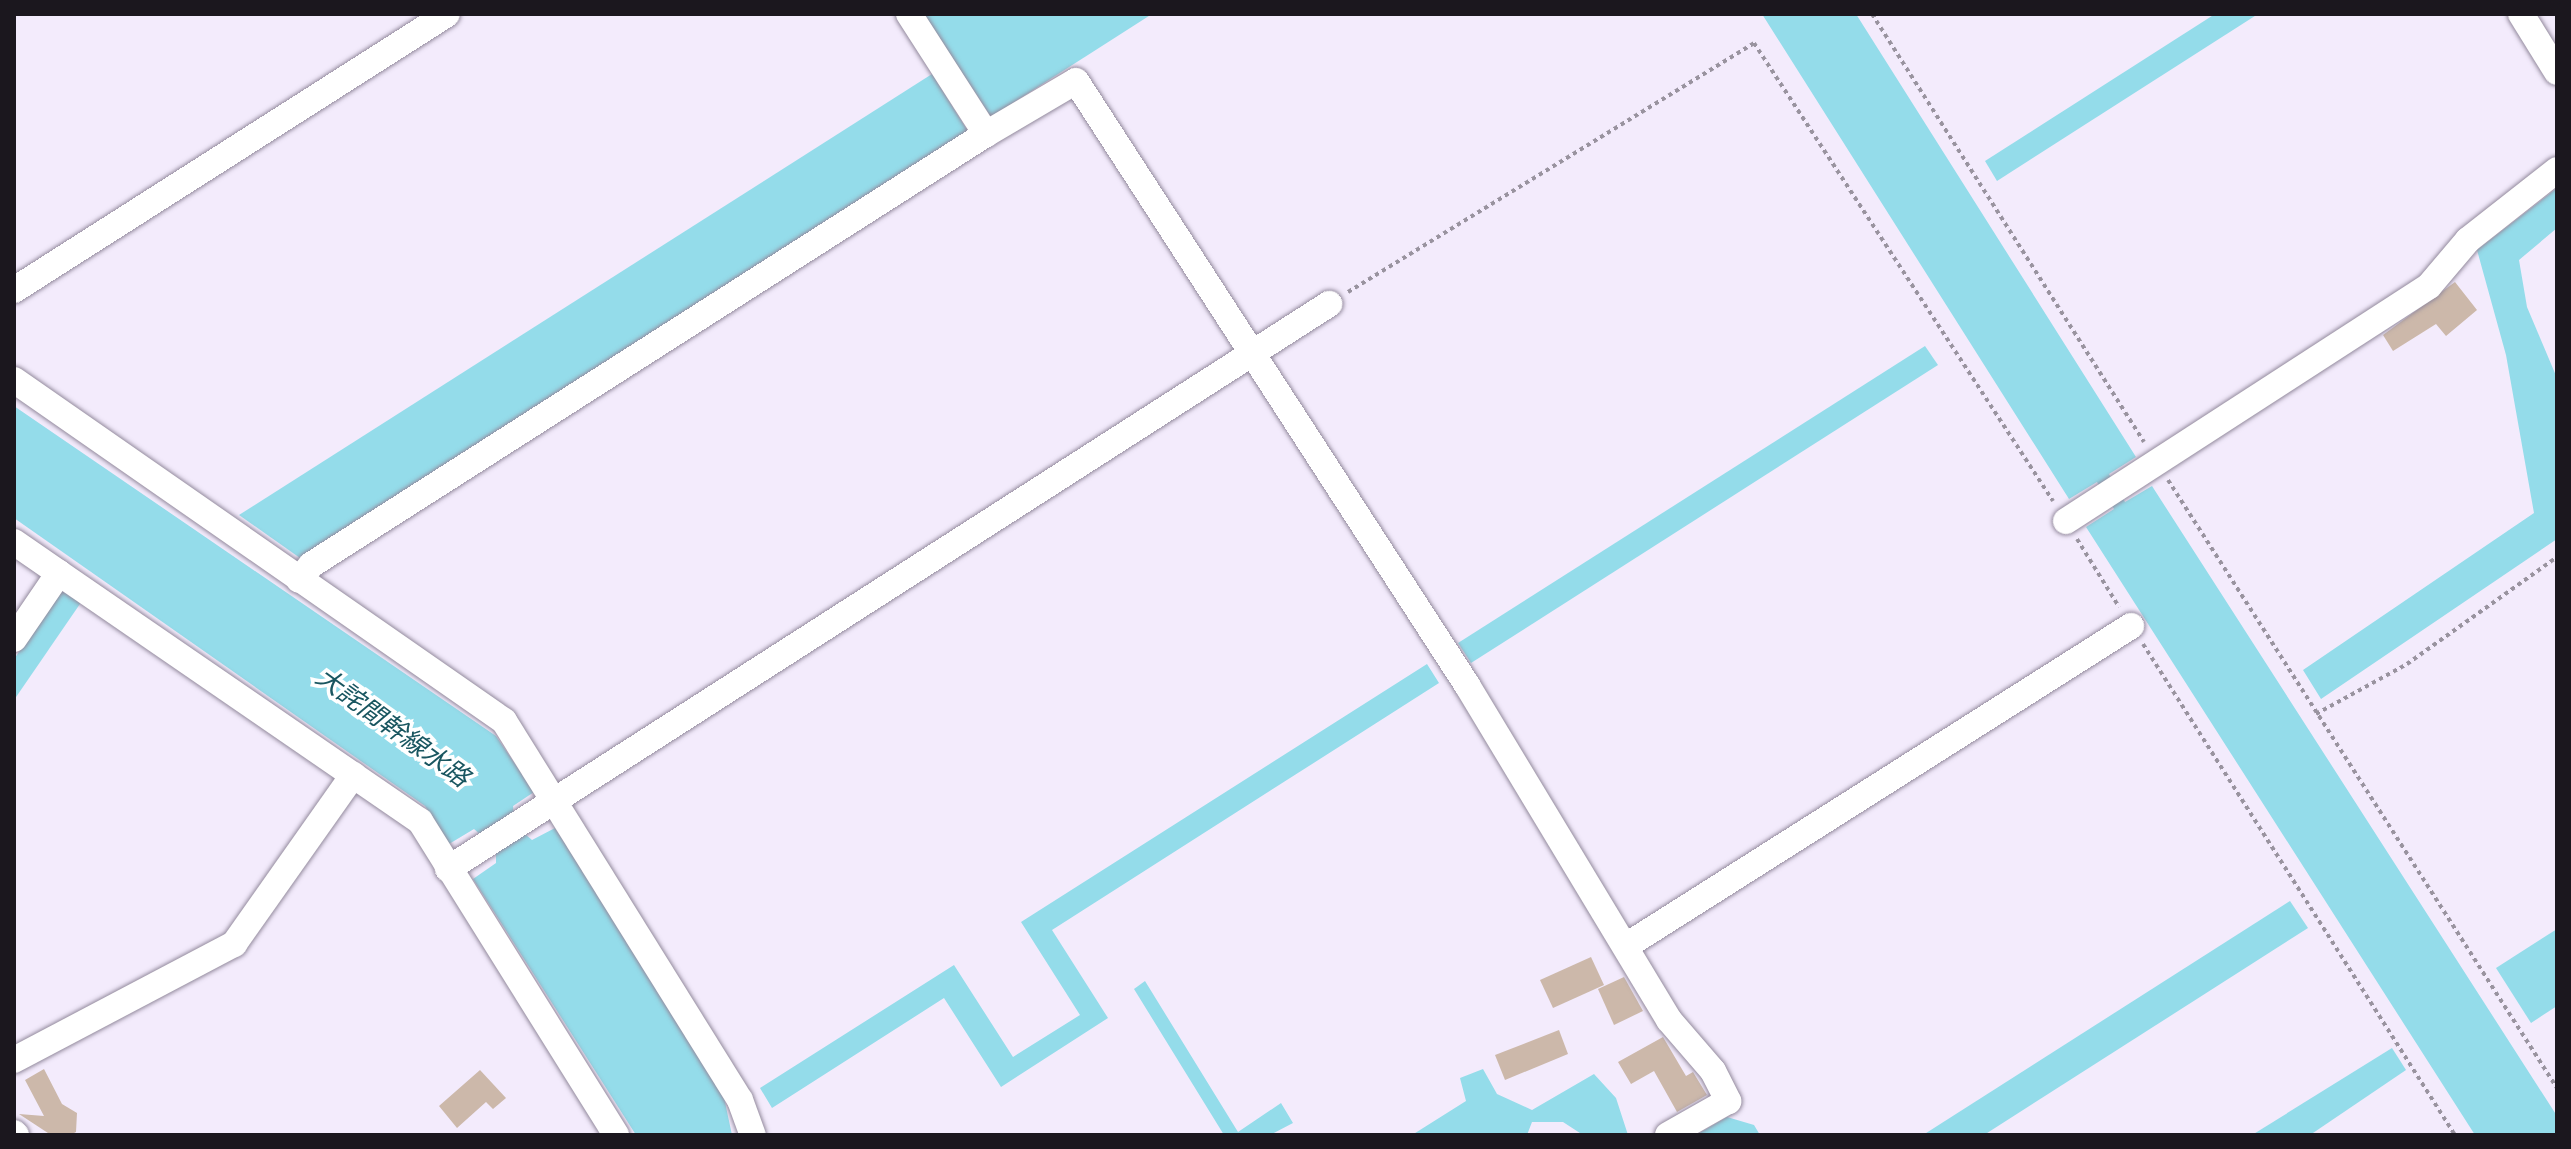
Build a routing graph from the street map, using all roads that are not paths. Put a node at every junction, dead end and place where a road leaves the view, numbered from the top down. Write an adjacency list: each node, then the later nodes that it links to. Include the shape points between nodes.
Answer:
1 (447, 14): 7 (street)
2 (909, 14): 5 (street)
3 (2521, 14): 4 (street)
4 (2557, 72)
5 (986, 134): 9 (street, via 1076,81); 14 (street, via 311,565)
6 (2557, 170): 11 (street, via 2468,240 2429,286)
7 (14, 290)
8 (1329, 304): 9 (street)
9 (1253, 358): 18 (street); 20 (street, via 1467,685)
10 (14, 380): 14 (street)
11 (2066, 521)
12 (14, 542): 13 (street)
13 (59, 573): 16 (street); 17 (street)
14 (299, 580): 18 (street, via 504,721)
15 (2131, 626): 20 (street)
16 (14, 639)
17 (353, 775): 19 (street, via 420,821); 21 (street, via 234,944)
18 (557, 799): 19 (street); 23 (street, via 740,1100)
19 (448, 869): 22 (street)
20 (1626, 946): 24 (street, via 1728,1101)
21 (14, 1060)
22 (616, 1135)
23 (753, 1135)
24 (1668, 1135)

